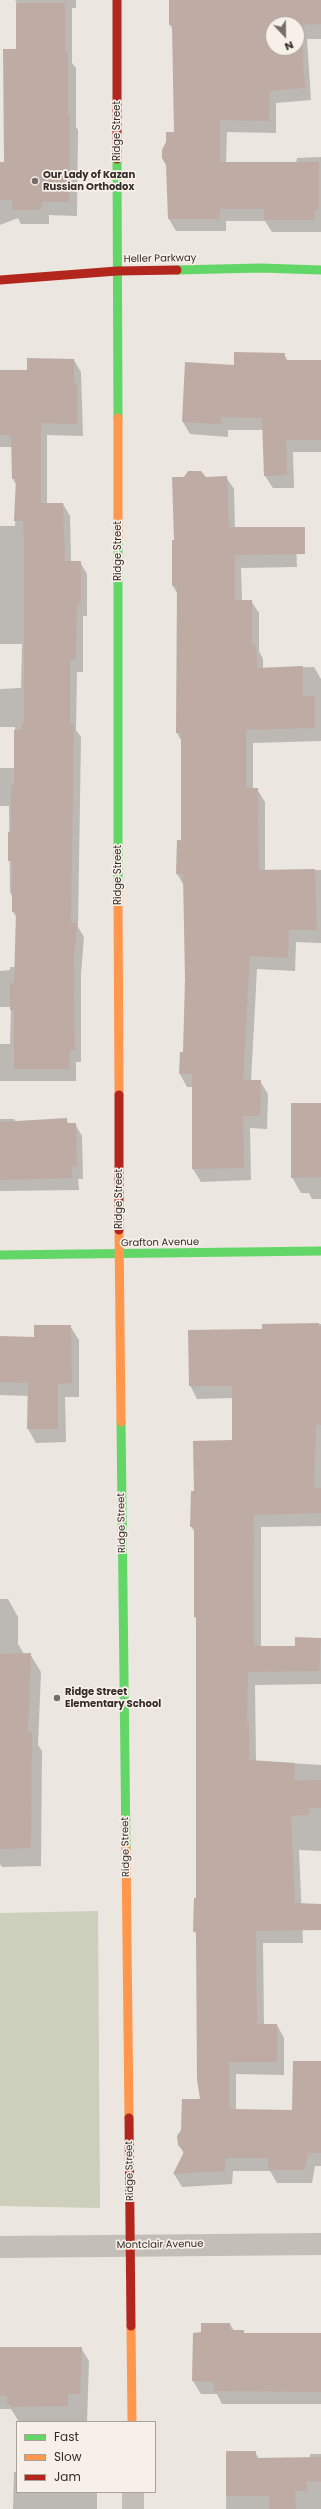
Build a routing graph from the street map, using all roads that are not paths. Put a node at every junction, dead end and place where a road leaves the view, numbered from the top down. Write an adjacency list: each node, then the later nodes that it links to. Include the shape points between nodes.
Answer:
1 (117, 0): 3 (street, Ridge Street)
2 (321, 270): 3 (street, Heller Parkway, via 260,268)
3 (117, 271): 4 (street, Heller Parkway); 7 (street, Ridge Street)
4 (0, 280)
5 (321, 1251): 7 (street, Grafton Avenue)
6 (0, 1254): 7 (street, Grafton Avenue)
7 (119, 1254): 9 (street, Ridge Street)
8 (321, 2244): 9 (street, Montclair Avenue)
9 (130, 2246): 10 (street, Montclair Avenue); 11 (street, Ridge Street)
10 (0, 2247)
11 (132, 2421)
12 (133, 2493): 13 (street)
13 (133, 2509)

